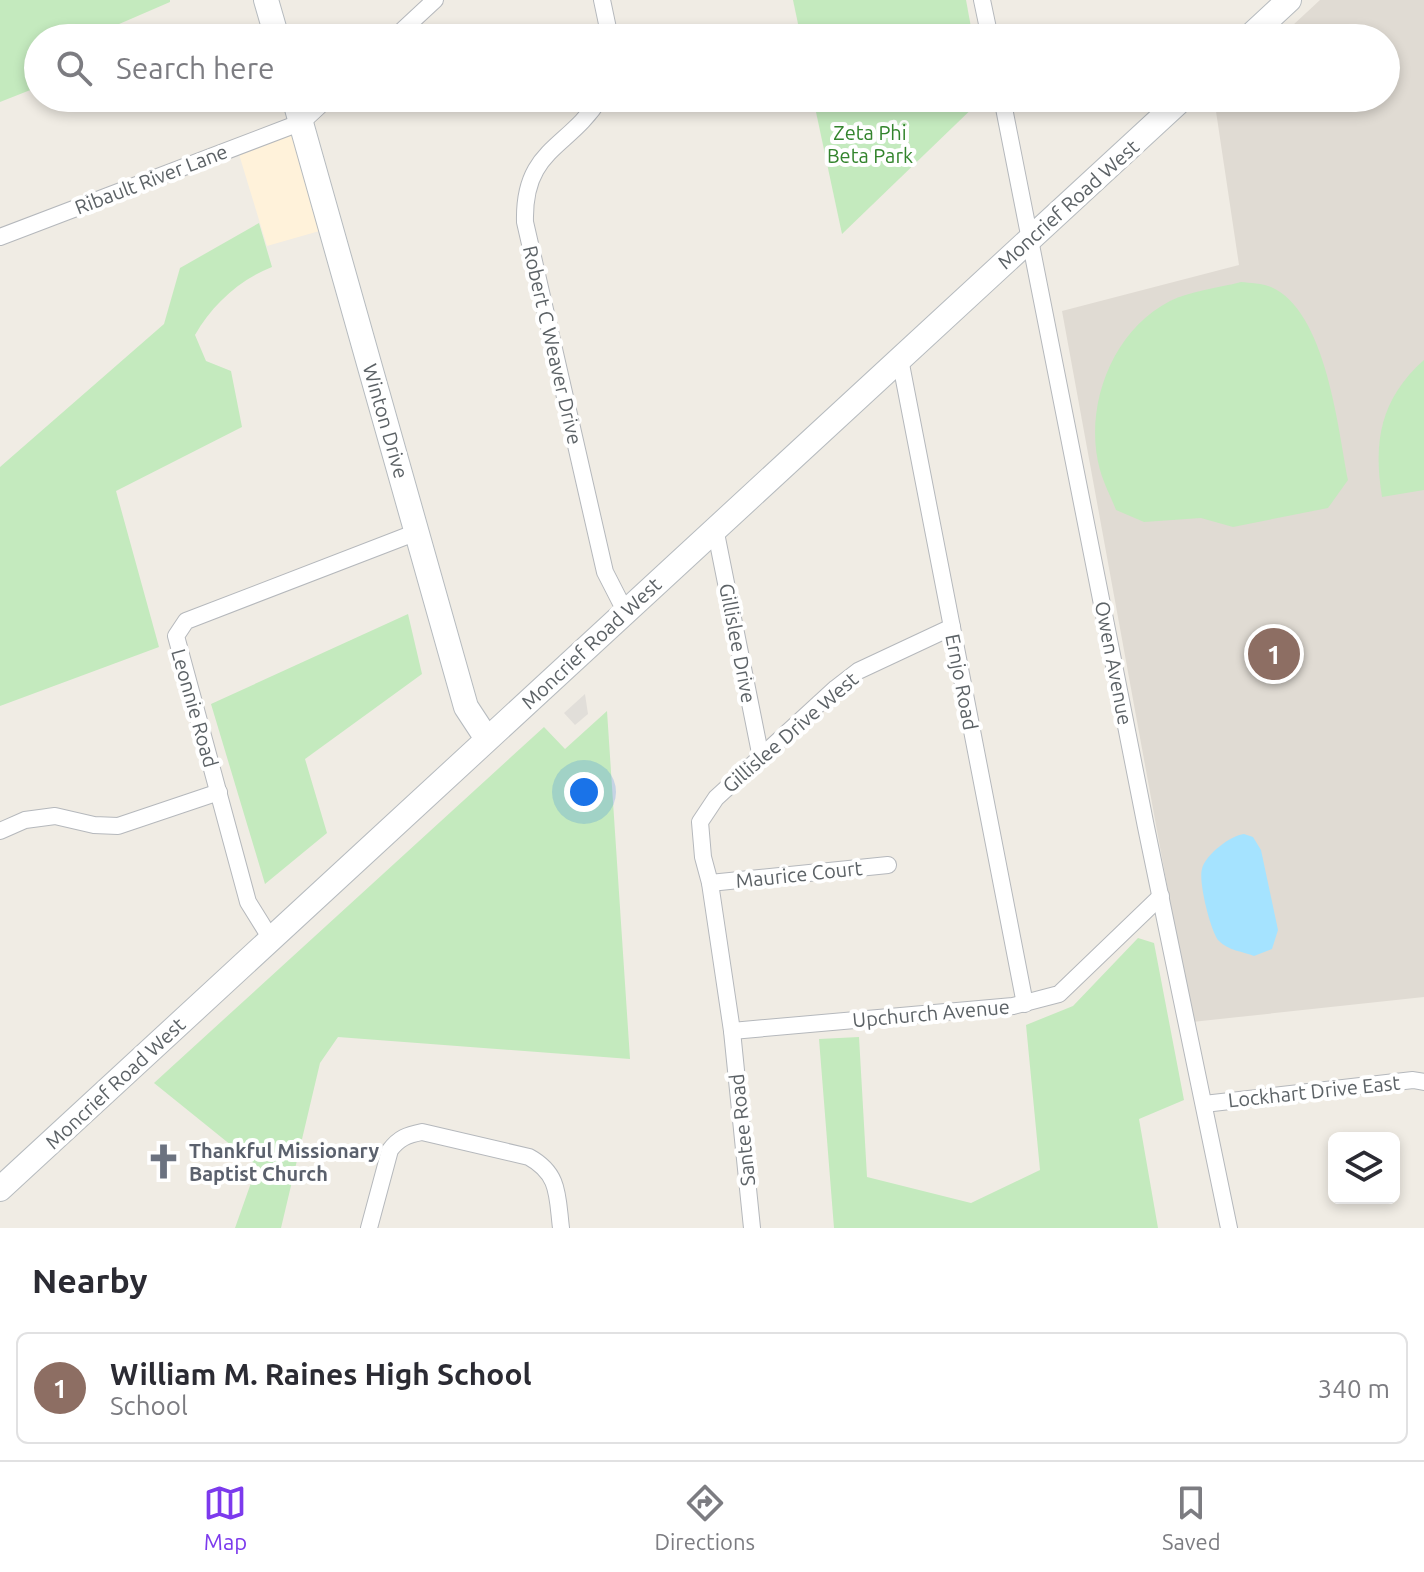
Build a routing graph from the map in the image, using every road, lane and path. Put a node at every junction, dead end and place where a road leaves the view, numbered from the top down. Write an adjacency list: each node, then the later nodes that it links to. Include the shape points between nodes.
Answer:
1 (266, 0): 6 (main road)
2 (435, 0): 7 (street)
3 (602, 0): 8 (street)
4 (982, 0): 9 (street)
5 (1289, 0): 10 (main road)
6 (273, 24)
7 (409, 24)
8 (607, 24)
9 (987, 24)
10 (1263, 24)
11 (299, 112): 16 (main road, Winton Drive)
12 (313, 112): 16 (street)
13 (591, 112): 22 (street, Robert C Weaver Drive, via 534,170 524,202 525,222 605,572)
14 (1005, 112): 18 (street, Owen Avenue)
15 (1168, 112): 18 (main road, Moncrief Road West)
16 (302, 122): 17 (street, Ribault River Lane); 21 (main road, Winton Drive)
17 (0, 237)
18 (1030, 239): 19 (main road, Moncrief Road West); 30 (street, Owen Avenue)
19 (900, 359): 20 (main road, Moncrief Road West); 23 (street, Ernjo Road)
20 (715, 528): 22 (main road, Moncrief Road West); 25 (street, Gillislee Drive)
21 (417, 532): 24 (main road, Winton Drive, via 466,707); 26 (street, Leonnie Road, via 181,625 176,643)
22 (625, 611): 24 (main road, Moncrief Road West)
23 (952, 627): 25 (street, Gillislee Drive West, via 858,671); 32 (street, Ernjo Road)
24 (487, 739): 31 (main road, Moncrief Road West)
25 (761, 758): 29 (street, Gillislee Drive West, via 703,814 703,857)
26 (219, 792): 27 (street, via 118,826 55,816 25,820); 31 (street, Leonnie Road, via 248,902)
27 (0, 831)
28 (888, 865): 29 (street, Maurice Court)
29 (710, 883): 33 (street)
30 (1161, 896): 32 (street, Upchurch Avenue, via 1059,994); 35 (street, Owen Avenue)
31 (271, 939): 36 (main road, Moncrief Road West)
32 (1025, 1004): 33 (street, Upchurch Avenue)
33 (732, 1031): 39 (street, Santee Road)
34 (1424, 1082): 35 (street, Lockhart Drive East)
35 (1204, 1104): 40 (street, Owen Avenue)
36 (0, 1189)
37 (369, 1228): 38 (street, via 385,1161 397,1141 422,1132 529,1157 547,1169 557,1191)
38 (561, 1228)
39 (752, 1228)
40 (1229, 1228)

